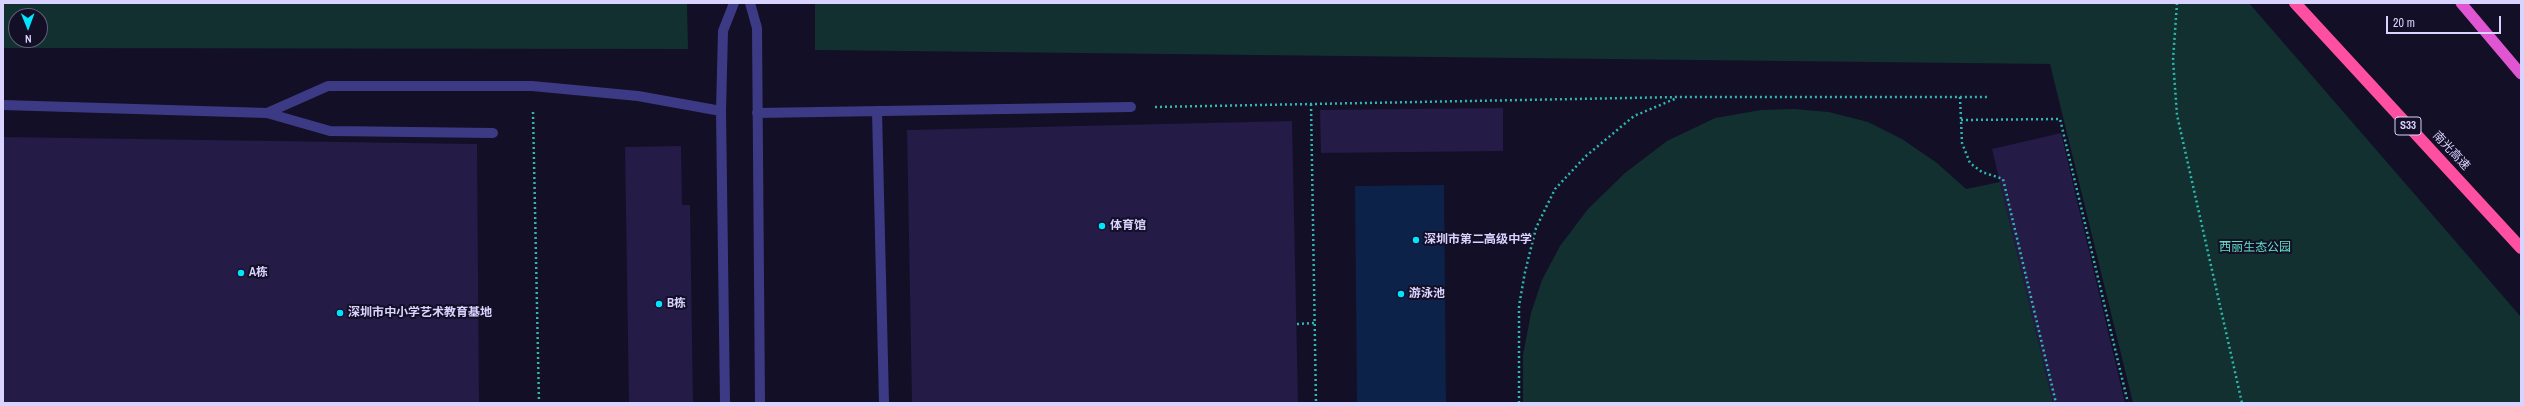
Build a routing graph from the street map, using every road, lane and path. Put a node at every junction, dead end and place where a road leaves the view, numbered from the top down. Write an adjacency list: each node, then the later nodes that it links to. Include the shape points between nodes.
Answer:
1 (734, 3): 14 (lane, via 723,31)
2 (750, 3): 17 (lane, via 757,28)
3 (2177, 3): 31 (path, via 2173,60 2177,115)
4 (2295, 3): 20 (highway, 南光高速 / S33)
5 (2461, 3): 6 (highway)
6 (2521, 74)
7 (532, 86): 14 (lane, via 638,96); 16 (lane, via 328,86); 23 (path)
8 (1679, 97): 9 (path); 11 (path); 28 (path, via 1634,116 1586,156 1555,189 1536,228 1519,306)
9 (1960, 97): 10 (path); 18 (path)
10 (1986, 98)
11 (1311, 104): 13 (path); 21 (path)
12 (3, 106): 16 (lane)
13 (1131, 107): 15 (lane)
14 (721, 111): 24 (lane)
15 (877, 111): 17 (lane); 26 (lane)
16 (267, 113): 19 (lane, via 330,131)
17 (757, 113): 25 (lane)
18 (1961, 120): 29 (path, via 1962,143 1970,163 1982,172 2003,179); 30 (path, via 2060,119)
19 (492, 133)
20 (2521, 248)
21 (1314, 323): 22 (path); 27 (path)
22 (1297, 324)
23 (539, 403)
24 (725, 403)
25 (760, 403)
26 (884, 403)
27 (1316, 403)
28 (1519, 403)
29 (2056, 403)
30 (2128, 403)
31 (2242, 403)

